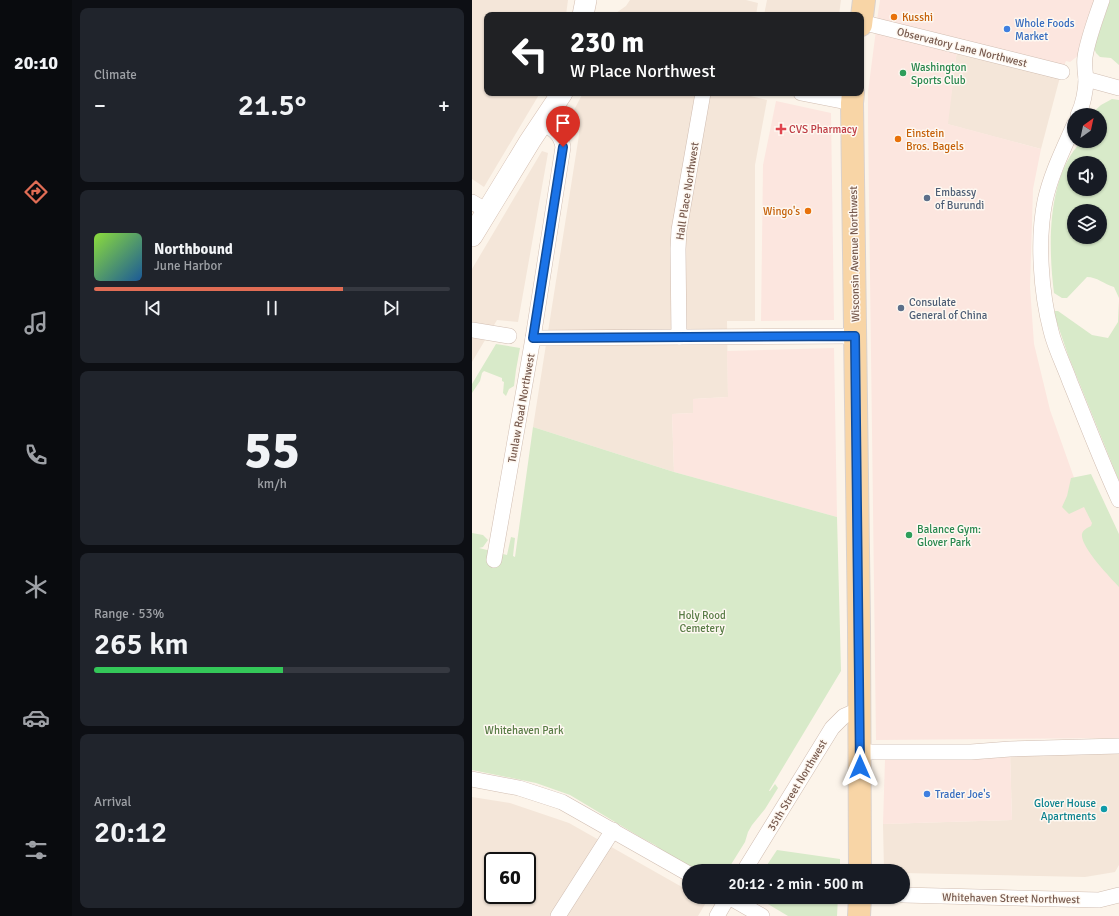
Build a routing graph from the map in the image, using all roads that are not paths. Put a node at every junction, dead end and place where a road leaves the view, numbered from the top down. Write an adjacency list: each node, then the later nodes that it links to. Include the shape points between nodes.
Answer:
1 (586, 0): 4 (street)
2 (864, 0): 5 (main road)
3 (1102, 0): 8 (street, via 1085,56)
4 (584, 12)
5 (862, 12)
6 (864, 24): 7 (street, Observatory Lane Northwest)
7 (1062, 72)
8 (1086, 79): 9 (street); 14 (street)
9 (1119, 88)
10 (560, 96): 15 (street)
11 (702, 96): 22 (street, Hall Place Northwest, via 679,230)
12 (832, 96): 13 (street)
13 (853, 98): 21 (main road, Wisconsin Avenue Northwest)
14 (1081, 108)
15 (542, 122): 17 (street); 23 (street, Tunlaw Road Northwest, via 555,130 562,140 563,147)
16 (1067, 141): 24 (street, via 1055,168 1045,202 1042,231 1044,296 1051,332)
17 (480, 207): 18 (street)
18 (472, 236)
19 (472, 330): 20 (street)
20 (509, 336)
21 (855, 336): 22 (street); 26 (main road, Wisconsin Avenue Northwest)
22 (679, 337): 23 (street)
23 (533, 338): 25 (street, Tunlaw Road Northwest)
24 (1119, 500)
25 (494, 560)
26 (860, 709): 28 (main road, Wisconsin Avenue Northwest); 31 (street, 35th Street Northwest, via 844,716 832,728)
27 (1119, 746): 28 (street, via 971,752)
28 (860, 752): 32 (main road, Wisconsin Avenue Northwest)
29 (472, 778): 30 (street, via 548,796 572,806)
30 (613, 830): 33 (street); 39 (street)
31 (748, 864)
32 (860, 864)
33 (682, 870)
34 (910, 895): 35 (street, Whitehaven Street Northwest, via 1099,900)
35 (1119, 895)
36 (725, 904): 40 (street)
37 (741, 904): 41 (street)
38 (860, 904): 42 (main road)
39 (558, 916)
40 (717, 916)
41 (762, 916)
42 (859, 916)

